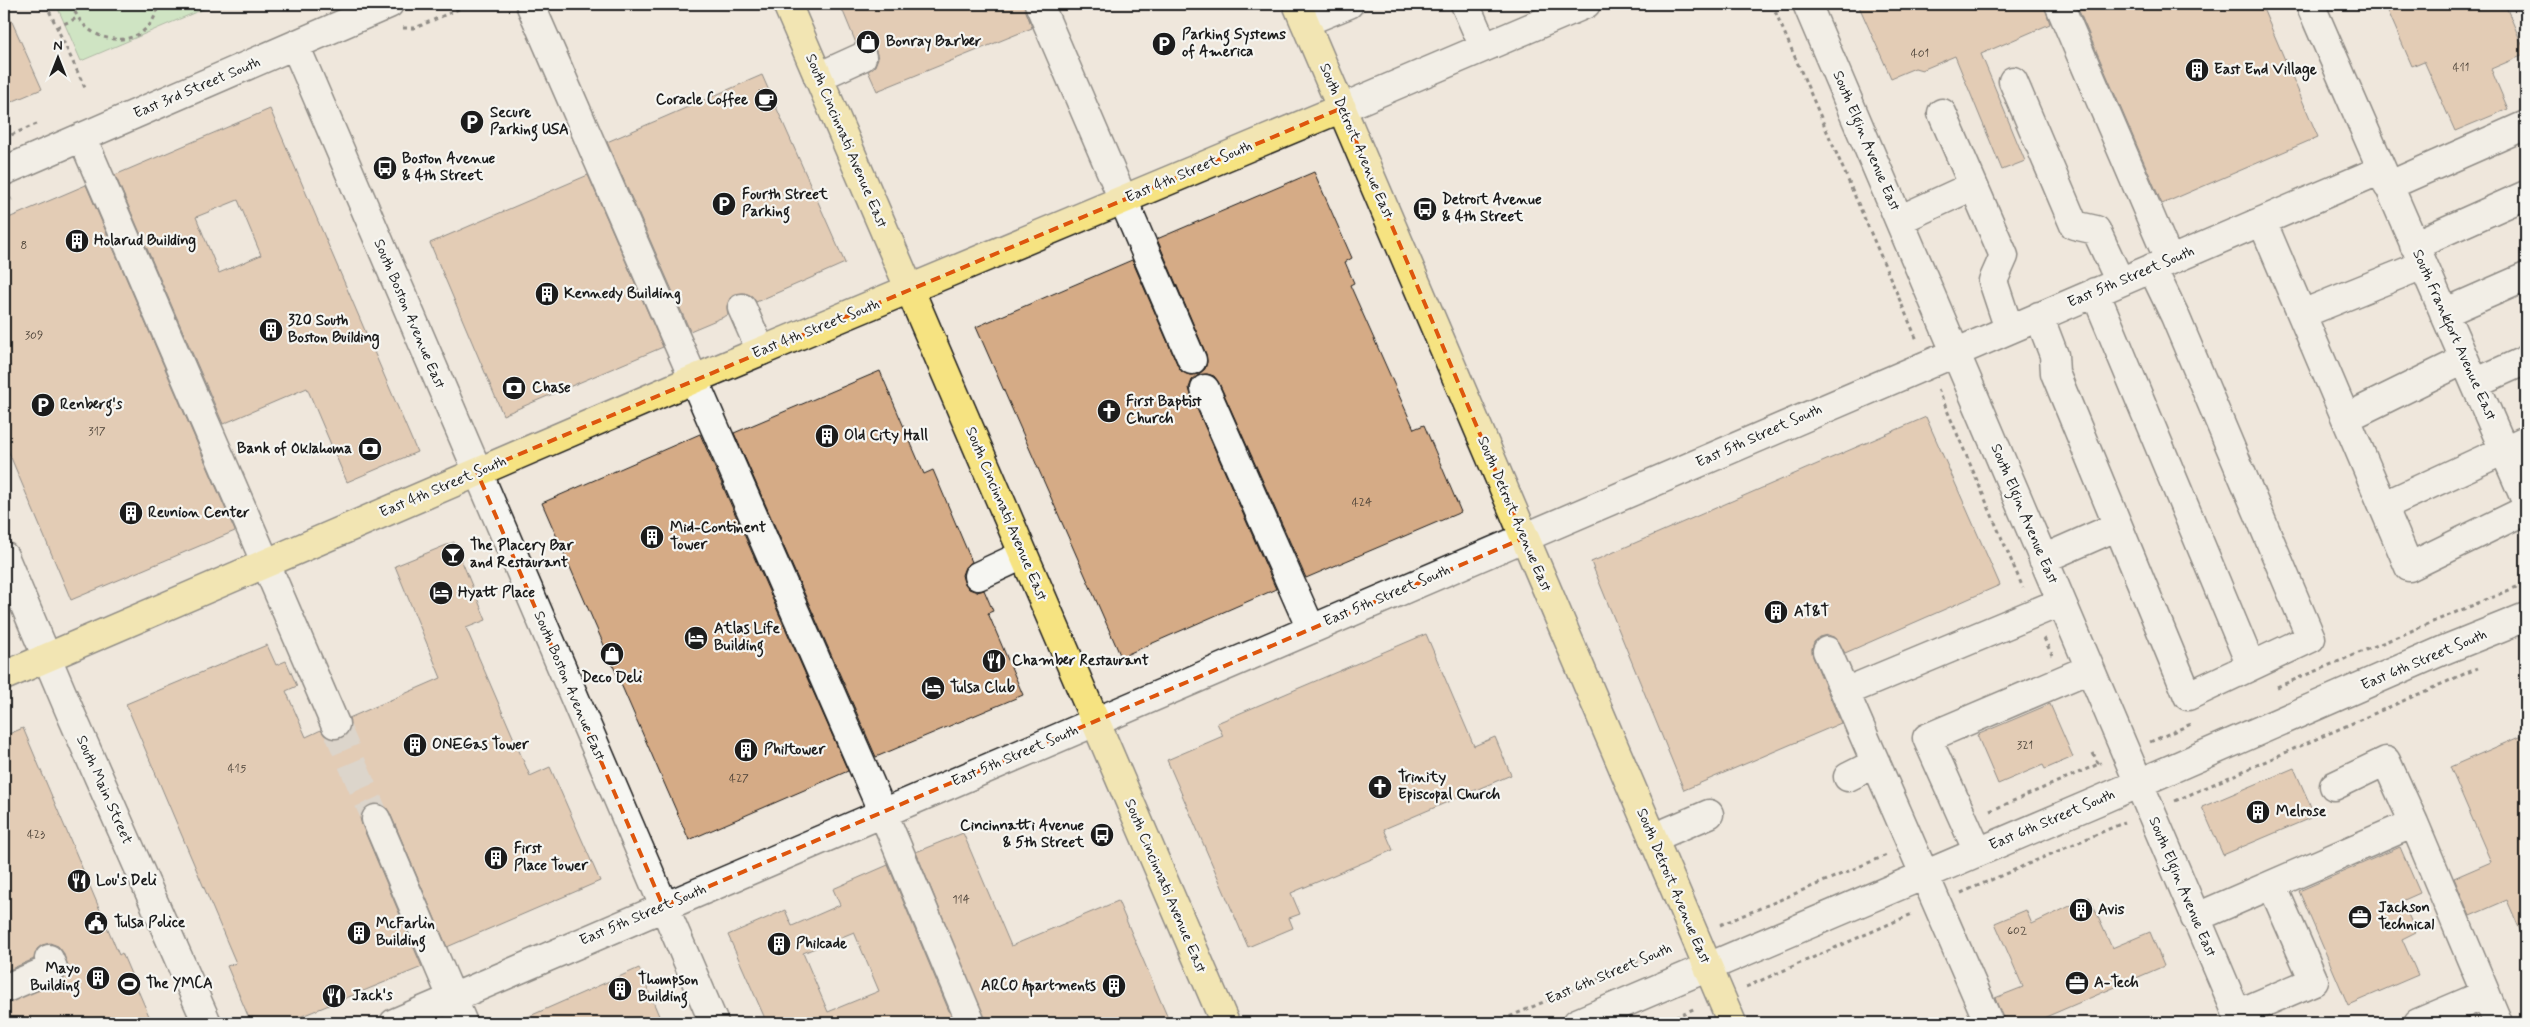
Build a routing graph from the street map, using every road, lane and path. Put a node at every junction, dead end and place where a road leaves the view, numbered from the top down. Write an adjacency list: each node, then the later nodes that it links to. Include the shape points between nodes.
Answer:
1 (46, 4): 22 (path)
2 (72, 4): 21 (path)
3 (158, 4): 18 (path)
4 (170, 4): 18 (path)
5 (272, 4): 17 (path)
6 (389, 4): 23 (street, East 3rd Street South)
7 (530, 4): 57 (street)
8 (787, 4): 26 (main road, South Cincinnati Avenue East)
9 (1039, 4): 37 (street)
10 (1349, 4): 20 (street)
11 (1465, 4): 24 (street)
12 (1586, 4): 19 (street, East 4th Street South)
13 (1772, 4): 55 (path, South Elgin Avenue East)
14 (1807, 4): 38 (street, South Elgin Avenue East)
15 (2060, 4): 41 (street)
16 (2310, 4): 34 (street, South Frankfort Avenue East)
17 (274, 8)
18 (158, 9): 21 (path, via 139,33 111,40 98,36)
19 (1551, 11): 24 (street, East 4th Street South)
20 (1301, 13): 29 (main road, South Detroit Avenue East)
21 (77, 18): 22 (path)
22 (57, 27): 28 (path)
23 (295, 45): 32 (street, East 3rd Street South); 61 (street, South Boston Avenue East)
24 (1484, 47): 29 (street, East 4th Street South)
25 (862, 57): 26 (street)
26 (818, 77): 44 (main road, South Cincinnati Avenue East)
27 (2013, 81): 43 (street, via 2074,225 2096,230)
28 (86, 90)
29 (1342, 108): 37 (main road, East 4th Street South); 66 (main road, South Detroit Avenue East)
30 (1942, 113): 35 (street)
31 (2526, 125): 34 (street, East 5th Street South)
32 (82, 137): 33 (street, East 3rd Street South); 70 (street)
33 (4, 171)
34 (2384, 178): 39 (street, East 5th Street South); 40 (street, South Frankfort Avenue East)
35 (1973, 186): 38 (street); 50 (street, via 2004,256 1992,281)
36 (2526, 194): 40 (street)
37 (1122, 200): 44 (main road, East 4th Street South); 53 (street)
38 (1900, 220): 52 (street, South Elgin Avenue East)
39 (2262, 220): 41 (street, East 5th Street South); 48 (street)
40 (2418, 255): 47 (street, South Frankfort Avenue East); 48 (street)
41 (2160, 264): 43 (street, East 5th Street South); 79 (street, via 2175,316 2311,638)
42 (2526, 278): 47 (street)
43 (2120, 282): 45 (street, East 5th Street South)
44 (910, 290): 51 (main road, East 4th Street South); 67 (main road, South Cincinnati Avenue East)
45 (2095, 292): 49 (street, East 5th Street South); 79 (street)
46 (742, 308): 51 (street)
47 (2444, 313): 56 (street, South Frankfort Avenue East)
48 (2302, 314): 59 (street)
49 (2039, 316): 50 (street, East 5th Street South); 65 (street, via 2054,355 2055,372)
50 (2009, 329): 52 (street, East 5th Street South)
51 (761, 352): 57 (main road, East 4th Street South)
52 (1956, 352): 55 (street, East 5th Street South); 69 (street, South Elgin Avenue East)
53 (1192, 360)
54 (2526, 360): 56 (street)
55 (1927, 364): 66 (street, East 5th Street South); 74 (path, South Elgin Avenue East)
56 (2469, 371): 59 (street); 60 (street, South Frankfort Avenue East)
57 (692, 380): 61 (main road, East 4th Street South); 95 (street)
58 (1205, 389): 76 (street)
59 (2346, 418): 63 (street)
60 (2515, 445): 62 (street, South Frankfort Avenue East); 63 (street)
61 (477, 472): 70 (main road, East 4th Street South); 103 (street, South Boston Avenue East)
62 (2526, 501)
63 (2383, 506): 64 (street, via 2409,567)
64 (2526, 510)
65 (2118, 526): 69 (street); 79 (street, via 2188,696)
66 (1524, 538): 76 (street, East 5th Street South); 99 (main road, South Detroit Avenue East)
67 (1023, 555): 71 (street); 86 (main road, South Cincinnati Avenue East)
68 (4, 556): 78 (street, South Main Street)
69 (2043, 558): 73 (street, South Elgin Avenue East)
70 (266, 563): 78 (main road, East 4th Street South); 87 (street)
71 (978, 576)
72 (2526, 583): 84 (path)
73 (2061, 602): 74 (street); 81 (street, South Elgin Avenue East)
74 (2034, 614): 83 (path, South Elgin Avenue East); 85 (street)
75 (2526, 617): 92 (street, East 6th Street South)
76 (1310, 629): 86 (street, East 5th Street South)
77 (1827, 651): 85 (street)
78 (46, 658): 82 (main road, East 4th Street South); 113 (street, South Main Street)
79 (2251, 666)
80 (2482, 666): 94 (path)
81 (2089, 669): 83 (street); 92 (street, South Elgin Avenue East)
82 (4, 676)
83 (2062, 680): 100 (street, via 1927,738)
84 (2270, 690)
85 (1845, 692): 89 (street)
86 (1095, 722): 95 (street, East 5th Street South); 118 (main road, South Cincinnati Avenue East)
87 (336, 724)
88 (2091, 747): 90 (path)
89 (1876, 763): 91 (street); 101 (street)
90 (2098, 765)
91 (1848, 777)
92 (2137, 784): 100 (street, East 6th Street South); 104 (street, South Elgin Avenue East)
93 (2334, 786): 98 (street, via 2386,761)
94 (2177, 800)
95 (883, 813): 103 (street, East 5th Street South); 117 (street)
96 (1709, 814): 99 (street)
97 (376, 818): 111 (street)
98 (2414, 823): 102 (street); 109 (street)
99 (1653, 838): 105 (main road, South Detroit Avenue East)
100 (1978, 852): 101 (street, East 6th Street South)
101 (1925, 874): 107 (street, East 6th Street South); 123 (street)
102 (2272, 885): 104 (street); 112 (street, via 2314,981)
103 (663, 906): 111 (street, East 5th Street South); 116 (street, South Boston Avenue East)
104 (2195, 918): 112 (street, South Elgin Avenue East)
105 (1695, 936): 107 (main road, South Detroit Avenue East); 119 (path, East 6th Street South)
106 (49, 959): 108 (street, via 53,968)
107 (1708, 967): 110 (main road, South Detroit Avenue East); 120 (street, East 6th Street South)
108 (4, 989)
109 (2486, 994): 124 (street); 125 (street)
110 (1721, 997): 121 (path); 122 (main road, South Detroit Avenue East)
111 (452, 998): 114 (street, East 5th Street South); 115 (street)
112 (2239, 1019)
113 (207, 1023)
114 (394, 1023)
115 (463, 1023)
116 (714, 1023)
117 (971, 1023)
118 (1224, 1023)
119 (1495, 1023)
120 (1577, 1023)
121 (1660, 1023)
122 (1732, 1023)
123 (1990, 1023)
124 (2418, 1023)
125 (2498, 1023)

